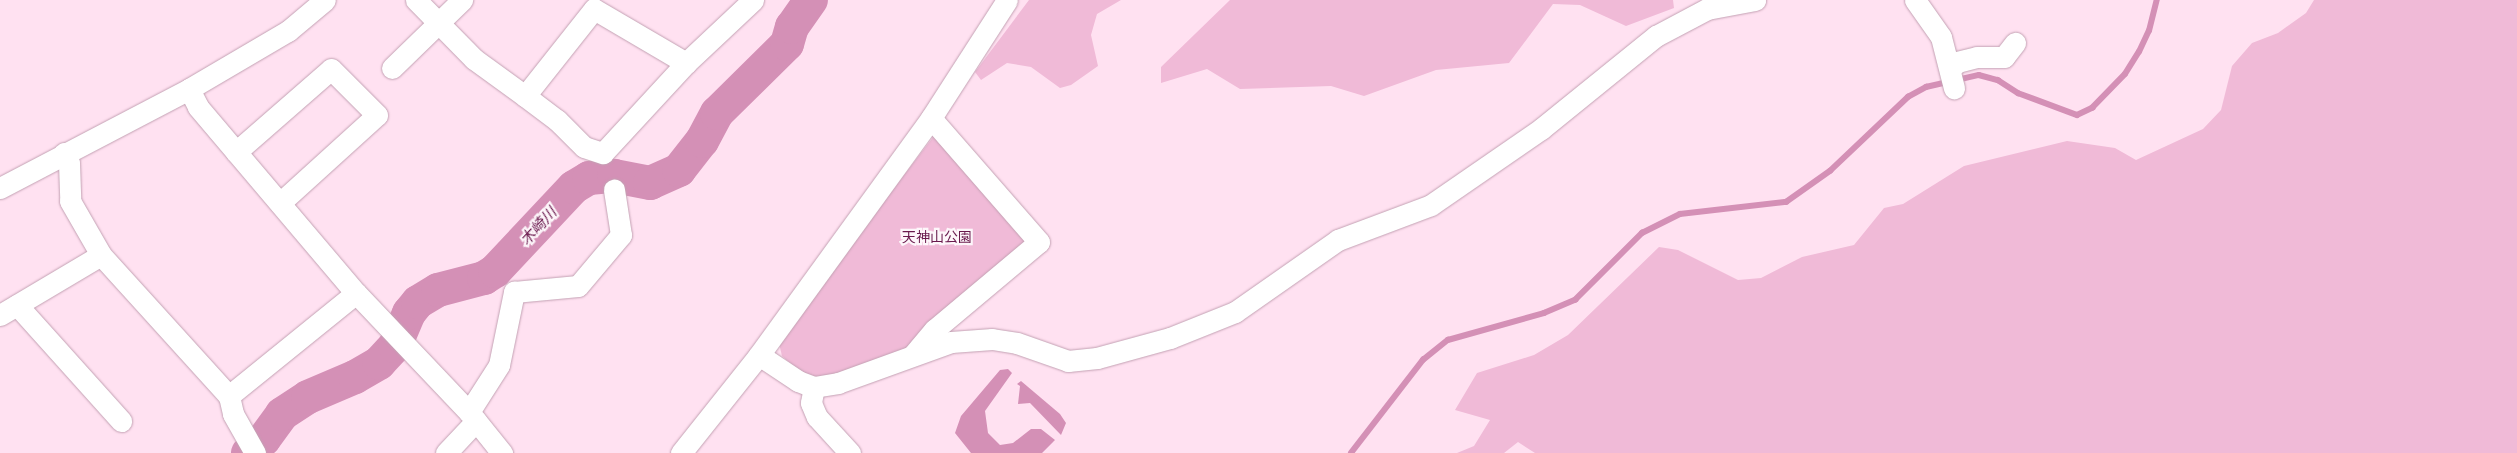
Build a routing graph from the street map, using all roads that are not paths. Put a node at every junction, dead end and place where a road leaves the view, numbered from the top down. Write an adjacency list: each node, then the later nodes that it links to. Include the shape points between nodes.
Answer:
1 (324, 0): 12 (street, via 288,31)
2 (416, 0): 8 (street)
3 (462, 0): 8 (street)
4 (753, 0): 10 (street)
5 (1007, 0): 14 (street)
6 (1755, 0): 24 (street, via 1707,9 1656,36 1542,129 1459,187 1401,219 1338,240 1235,312 1170,338 1097,358 1068,361 1017,343 992,339 951,342)
7 (1915, 0): 9 (street, via 1941,37 1953,78 1957,62 1977,57 2004,57)
8 (438, 23): 11 (street); 13 (street, via 474,59)
9 (2015, 43)
10 (686, 63): 13 (street, via 594,9); 13 (street, via 603,153 584,146 558,120)
11 (392, 68)
12 (189, 89): 15 (street, via 198,107); 16 (street)
13 (525, 96)
14 (931, 118): 23 (street); 24 (street, via 1038,242 934,330)
15 (236, 152): 19 (street); 19 (street, via 331,69 377,115)
16 (64, 153): 17 (street); 20 (street, via 69,163 70,201)
17 (0, 188)
18 (614, 190): 27 (street, via 621,235 578,286 514,292 499,365)
19 (280, 204): 21 (street)
20 (101, 254): 22 (street); 26 (street)
21 (356, 293): 26 (street); 27 (street)
22 (8, 310): 28 (street)
23 (759, 354): 25 (street, via 798,381); 32 (street)
24 (912, 355): 25 (street, via 838,383)
25 (814, 387): 33 (street, via 811,402 817,417)
26 (229, 396): 29 (street, via 233,414)
27 (472, 416): 30 (street); 31 (street)
28 (121, 421)
29 (255, 453)
30 (446, 453)
31 (502, 453)
32 (681, 453)
33 (850, 453)

